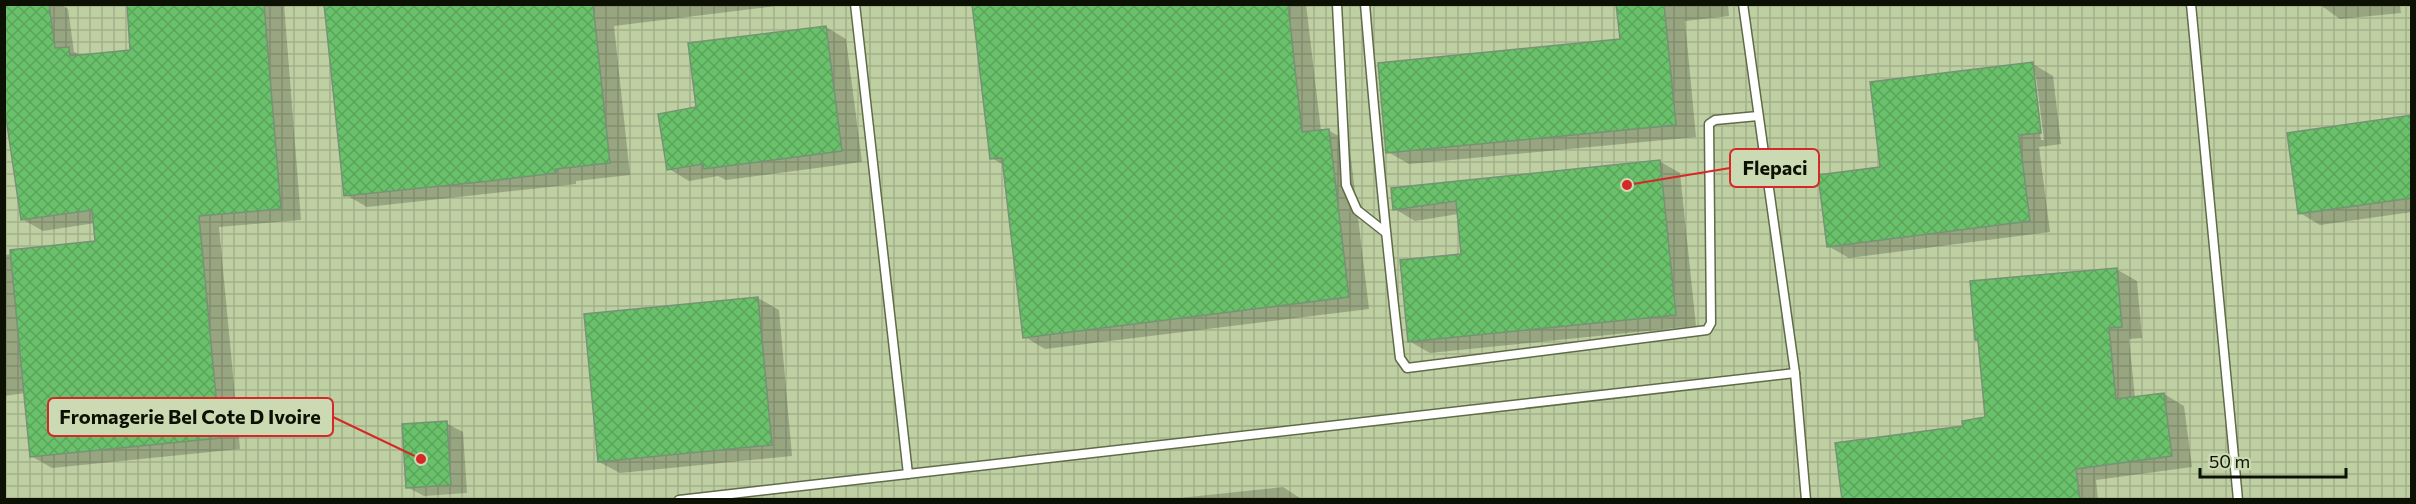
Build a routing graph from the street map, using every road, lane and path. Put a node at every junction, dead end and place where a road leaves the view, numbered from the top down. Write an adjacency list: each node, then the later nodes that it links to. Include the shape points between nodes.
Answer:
1 (855, 4): 9 (lane)
2 (1336, 4): 7 (lane, via 1346,185 1357,210)
3 (1365, 4): 7 (lane)
4 (1743, 4): 6 (lane)
5 (2191, 4): 12 (lane)
6 (1758, 116): 7 (lane, via 1709,124 1711,323 1701,332 1407,368 1400,358); 8 (lane)
7 (1386, 232)
8 (1795, 373): 9 (lane); 11 (lane)
9 (908, 474): 10 (lane)
10 (679, 500)
11 (1806, 500)
12 (2238, 500)

